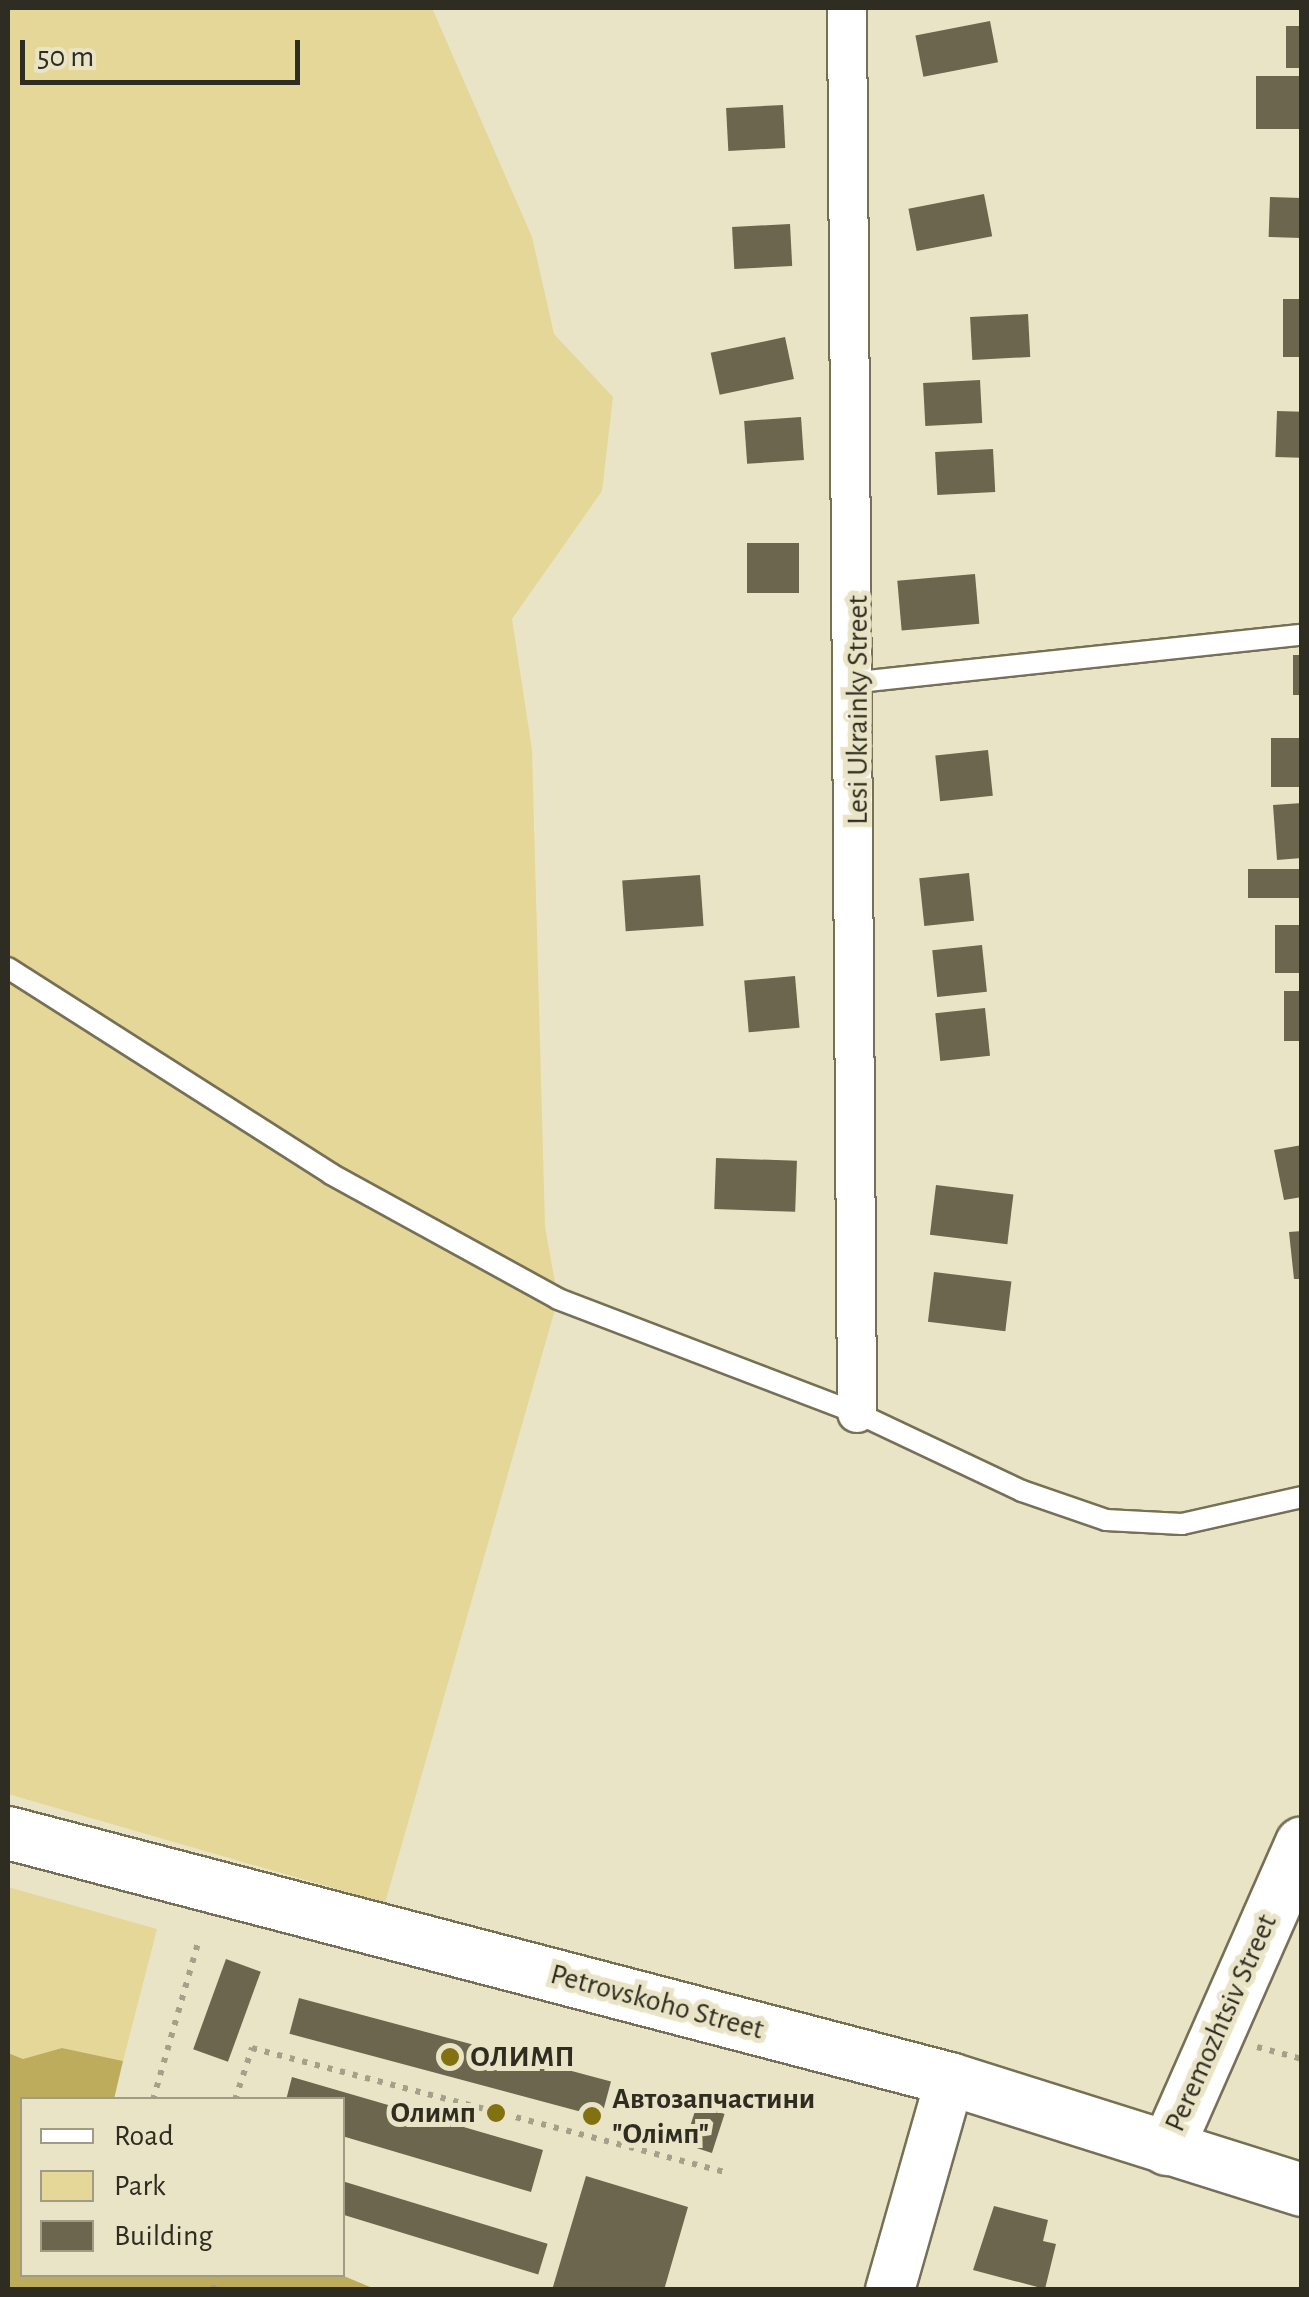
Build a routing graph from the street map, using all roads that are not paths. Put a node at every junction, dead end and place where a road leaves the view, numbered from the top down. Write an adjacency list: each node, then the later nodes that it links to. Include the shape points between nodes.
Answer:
1 (847, 8): 3 (street, Lesi Ukrainky Street)
2 (1302, 634): 3 (lane)
3 (859, 682): 5 (street, Lesi Ukrainky Street)
4 (8, 968): 5 (lane, via 331,1174 558,1299)
5 (857, 1413): 6 (lane, via 1106,1520 1182,1524)
6 (1302, 1498)
7 (8, 1833): 9 (main road, Petrovskoho Street)
8 (1302, 1844): 10 (main road, Peremozhtsiv Street)
9 (950, 2079): 10 (main road, Petrovskoho Street); 12 (street)
10 (1167, 2149): 11 (main road, Petrovskoho Street)
11 (1302, 2190)
12 (890, 2290)

